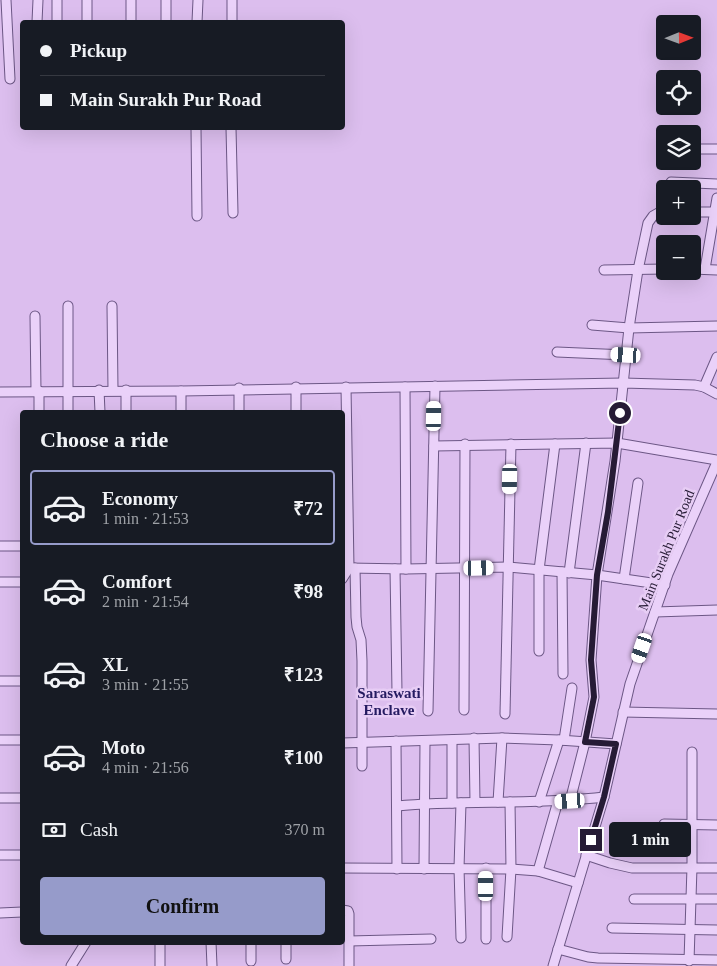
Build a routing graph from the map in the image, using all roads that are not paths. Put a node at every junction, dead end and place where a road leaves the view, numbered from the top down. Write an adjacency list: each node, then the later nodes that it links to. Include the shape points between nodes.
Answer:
1 (6, 0): 16 (street)
2 (38, 0): 9 (street)
3 (57, 0): 10 (street)
4 (87, 0): 11 (street)
5 (131, 0): 12 (street)
6 (166, 0): 13 (street)
7 (198, 0): 14 (street)
8 (232, 0): 15 (street)
9 (37, 20)
10 (57, 20)
11 (87, 20)
12 (131, 20)
13 (166, 20)
14 (197, 20)
15 (232, 20)
16 (10, 79)
17 (196, 130): 28 (street)
18 (231, 130): 26 (street)
19 (701, 149): 20 (street)
20 (717, 149)
21 (701, 183): 22 (street)
22 (717, 184)
23 (717, 198): 25 (street)
24 (701, 212): 25 (street)
25 (715, 212): 30 (street)
26 (233, 214)
27 (656, 214): 32 (street, via 648,223)
28 (197, 216)
29 (701, 269): 30 (street)
30 (705, 269): 34 (street)
31 (604, 270): 32 (street)
32 (638, 270): 33 (street); 40 (street)
33 (656, 270)
34 (717, 270)
35 (68, 306): 51 (street)
36 (112, 306): 53 (street)
37 (35, 316): 56 (street)
38 (592, 325): 40 (street)
39 (717, 326): 40 (street)
40 (630, 328): 42 (street)
41 (557, 352): 42 (street)
42 (626, 355): 44 (street)
43 (717, 357): 49 (street)
44 (624, 382): 46 (street); 49 (street); 67 (street)
45 (346, 386): 47 (street); 48 (street); 76 (street)
46 (435, 386): 48 (street); 71 (street)
47 (296, 387): 50 (street); 65 (street)
48 (406, 387): 80 (street)
49 (704, 387): 58 (street)
50 (239, 388): 55 (street); 64 (street)
51 (68, 390): 52 (street); 56 (street); 60 (street)
52 (99, 390): 53 (street); 61 (street)
53 (113, 390): 54 (street)
54 (126, 390): 55 (street); 62 (street)
55 (181, 390): 63 (street)
56 (37, 391): 57 (street); 59 (street)
57 (0, 392)
58 (717, 394)
59 (39, 410)
60 (68, 410)
61 (100, 410)
62 (126, 410)
63 (181, 410)
64 (239, 410)
65 (296, 410)
66 (586, 443): 67 (street); 70 (street); 83 (street)
67 (617, 443): 72 (street); 84 (street)
68 (465, 444): 69 (street); 71 (street); 77 (street)
69 (510, 444): 70 (street); 78 (street)
70 (555, 444): 82 (street)
71 (434, 446): 81 (street)
72 (717, 461): 89 (street, Main Surakh Pur Road)
73 (638, 482): 86 (street)
74 (0, 546): 75 (street)
75 (20, 546)
76 (352, 568): 79 (street); 85 (street); 109 (street, via 356,627 361,640)
77 (464, 568): 78 (street); 81 (street); 98 (street)
78 (508, 568): 82 (street); 101 (street)
79 (394, 569): 80 (street); 97 (street)
80 (406, 569): 81 (street)
81 (432, 569): 99 (street)
82 (539, 570): 83 (street); 92 (street)
83 (566, 573): 84 (street); 93 (street)
84 (597, 575): 86 (street); 112 (street, via 591,660 594,697)
85 (345, 576)
86 (624, 579): 89 (street)
87 (0, 582): 88 (street)
88 (20, 582)
89 (665, 584): 91 (street, Main Surakh Pur Road)
90 (717, 610): 91 (street)
91 (655, 612): 100 (street, Main Surakh Pur Road)
92 (539, 651)
93 (563, 674)
94 (0, 681): 95 (street)
95 (20, 681)
96 (572, 688): 108 (street)
97 (397, 692)
98 (464, 710)
99 (428, 711)
100 (623, 712): 102 (street); 114 (street, Main Surakh Pur Road)
101 (505, 714)
102 (717, 714)
103 (474, 738): 104 (street); 107 (street); 121 (street)
104 (502, 738): 108 (street); 122 (street)
105 (0, 740): 106 (street)
106 (20, 740)
107 (452, 740): 111 (street); 126 (street)
108 (562, 740): 112 (street); 124 (street)
109 (362, 741): 110 (street); 113 (street); 116 (street)
110 (396, 741): 111 (street); 128 (street)
111 (425, 741): 127 (street)
112 (585, 742): 114 (street); 120 (street)
113 (345, 743)
114 (616, 744): 117 (street, Main Surakh Pur Road)
115 (692, 752): 130 (street)
116 (362, 766)
117 (604, 797): 120 (street); 134 (street, Main Surakh Pur Road)
118 (0, 798): 119 (street)
119 (20, 798)
120 (570, 801): 125 (street)
121 (475, 802): 122 (street); 126 (street)
122 (498, 802): 123 (street)
123 (510, 802): 124 (street); 142 (street)
124 (539, 802): 125 (street)
125 (558, 802): 143 (street)
126 (457, 803): 127 (street); 136 (street)
127 (425, 804): 128 (street); 141 (street)
128 (397, 806): 140 (street)
129 (664, 824): 130 (street)
130 (692, 824): 131 (street); 138 (street)
131 (717, 825)
132 (0, 855): 133 (street)
133 (20, 855)
134 (586, 855): 138 (street, via 632,868); 144 (street, Main Surakh Pur Road)
135 (345, 868): 140 (street)
136 (459, 868): 137 (street); 141 (street); 155 (street)
137 (486, 868): 142 (street); 157 (street)
138 (692, 868): 139 (street); 146 (street)
139 (717, 868)
140 (397, 869): 141 (street)
141 (424, 869)
142 (511, 869): 143 (street); 154 (street)
143 (538, 872): 144 (street)
144 (578, 883): 164 (street, Main Surakh Pur Road)
145 (634, 899): 146 (street)
146 (691, 899): 147 (street); 152 (street)
147 (717, 899)
148 (345, 910): 158 (street, via 349,914)
149 (0, 912): 150 (street)
150 (20, 912)
151 (612, 928): 152 (street)
152 (690, 929): 153 (street); 166 (street)
153 (717, 930)
154 (507, 937)
155 (461, 938)
156 (431, 939): 158 (street)
157 (486, 939)
158 (349, 941): 172 (street)
159 (84, 945): 169 (street)
160 (160, 945): 170 (street)
161 (211, 945): 171 (street)
162 (251, 945): 168 (street)
163 (286, 945): 165 (street)
164 (558, 949): 166 (street, via 598,958); 173 (street, Main Surakh Pur Road)
165 (286, 960)
166 (689, 960): 167 (street)
167 (717, 960)
168 (251, 961)
169 (71, 966)
170 (160, 966)
171 (212, 966)
172 (349, 966)
173 (553, 966)

